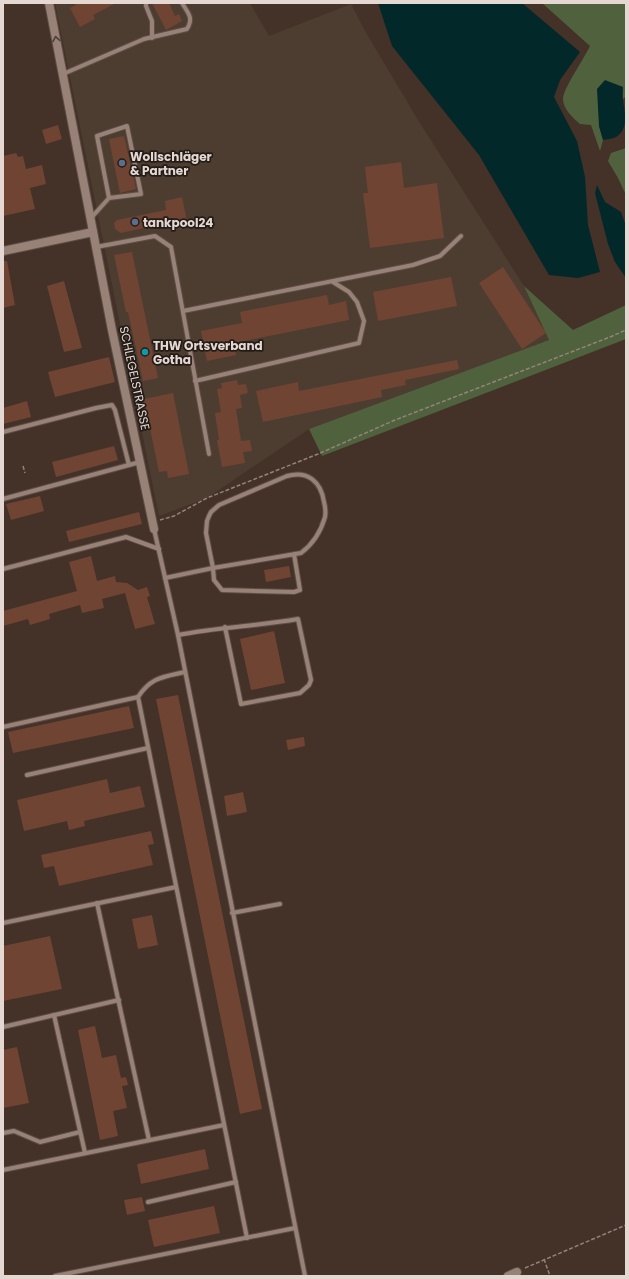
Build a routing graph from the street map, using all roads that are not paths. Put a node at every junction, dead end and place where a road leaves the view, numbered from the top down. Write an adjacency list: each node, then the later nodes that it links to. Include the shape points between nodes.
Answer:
1 (49, 3): 5 (street, SCHLEGELSTRASSE, one-way to 1)
2 (146, 3): 4 (lane, via 152,21)
3 (182, 3): 4 (lane, via 190,17 187,29)
4 (152, 38): 5 (lane)
5 (62, 74): 7 (street, SCHLEGELSTRASSE)
6 (109, 198): 6 (lane, via 141,194 127,126 97,136); 7 (lane)
7 (90, 219): 8 (street, SCHLEGELSTRASSE)
8 (93, 232): 10 (street, SCHLEGELSTRASSE); 11 (street)
9 (461, 236): 12 (lane, via 440,256 413,265)
10 (96, 247): 13 (lane, via 155,236 171,246); 17 (street, SCHLEGELSTRASSE)
11 (3, 251)
12 (332, 282): 13 (lane); 14 (lane, via 358,302 364,321 359,343)
13 (183, 311): 14 (lane)
14 (195, 381): 16 (lane)
15 (3, 432): 18 (lane, via 112,406)
16 (209, 454)
17 (140, 462): 18 (lane); 20 (street, SCHLEGELSTRASSE)
18 (129, 465): 19 (lane)
19 (3, 499)
20 (153, 525): 21 (lane)
21 (159, 550): 24 (lane, via 126,537); 25 (lane)
22 (294, 554): 23 (lane); 23 (lane, via 300,590 294,592 222,590 214,580); 23 (lane, via 308,548 318,534 325,516 319,485 311,478 294,474 219,505 211,512 206,533)
23 (213, 568): 25 (lane)
24 (3, 569)
25 (165, 578): 27 (lane)
26 (225, 627): 26 (lane, via 298,619 311,680 309,685 300,693 241,704); 27 (lane)
27 (178, 635): 28 (lane)
28 (185, 672): 29 (lane, via 149,683); 36 (lane)
29 (138, 698): 30 (lane); 31 (lane)
30 (3, 727)
31 (148, 748): 32 (lane); 33 (lane)
32 (27, 775)
33 (176, 887): 34 (lane); 41 (lane)
34 (97, 903): 37 (lane); 38 (lane)
35 (280, 904): 36 (lane)
36 (232, 913): 49 (lane)
37 (3, 923)
38 (119, 1000): 39 (lane); 44 (lane)
39 (54, 1015): 40 (lane); 42 (lane)
40 (3, 1027)
41 (224, 1125): 44 (lane); 47 (lane)
42 (80, 1132): 43 (lane, via 40,1142 14,1131); 45 (lane)
43 (3, 1133)
44 (149, 1140): 45 (lane)
45 (85, 1153): 46 (lane)
46 (3, 1170)
47 (236, 1182): 48 (lane); 50 (lane)
48 (148, 1202)
49 (295, 1228): 50 (lane); 53 (lane)
50 (247, 1238): 52 (lane)
51 (518, 1274): 54 (street)
52 (55, 1276)
53 (305, 1276)
54 (508, 1276)

